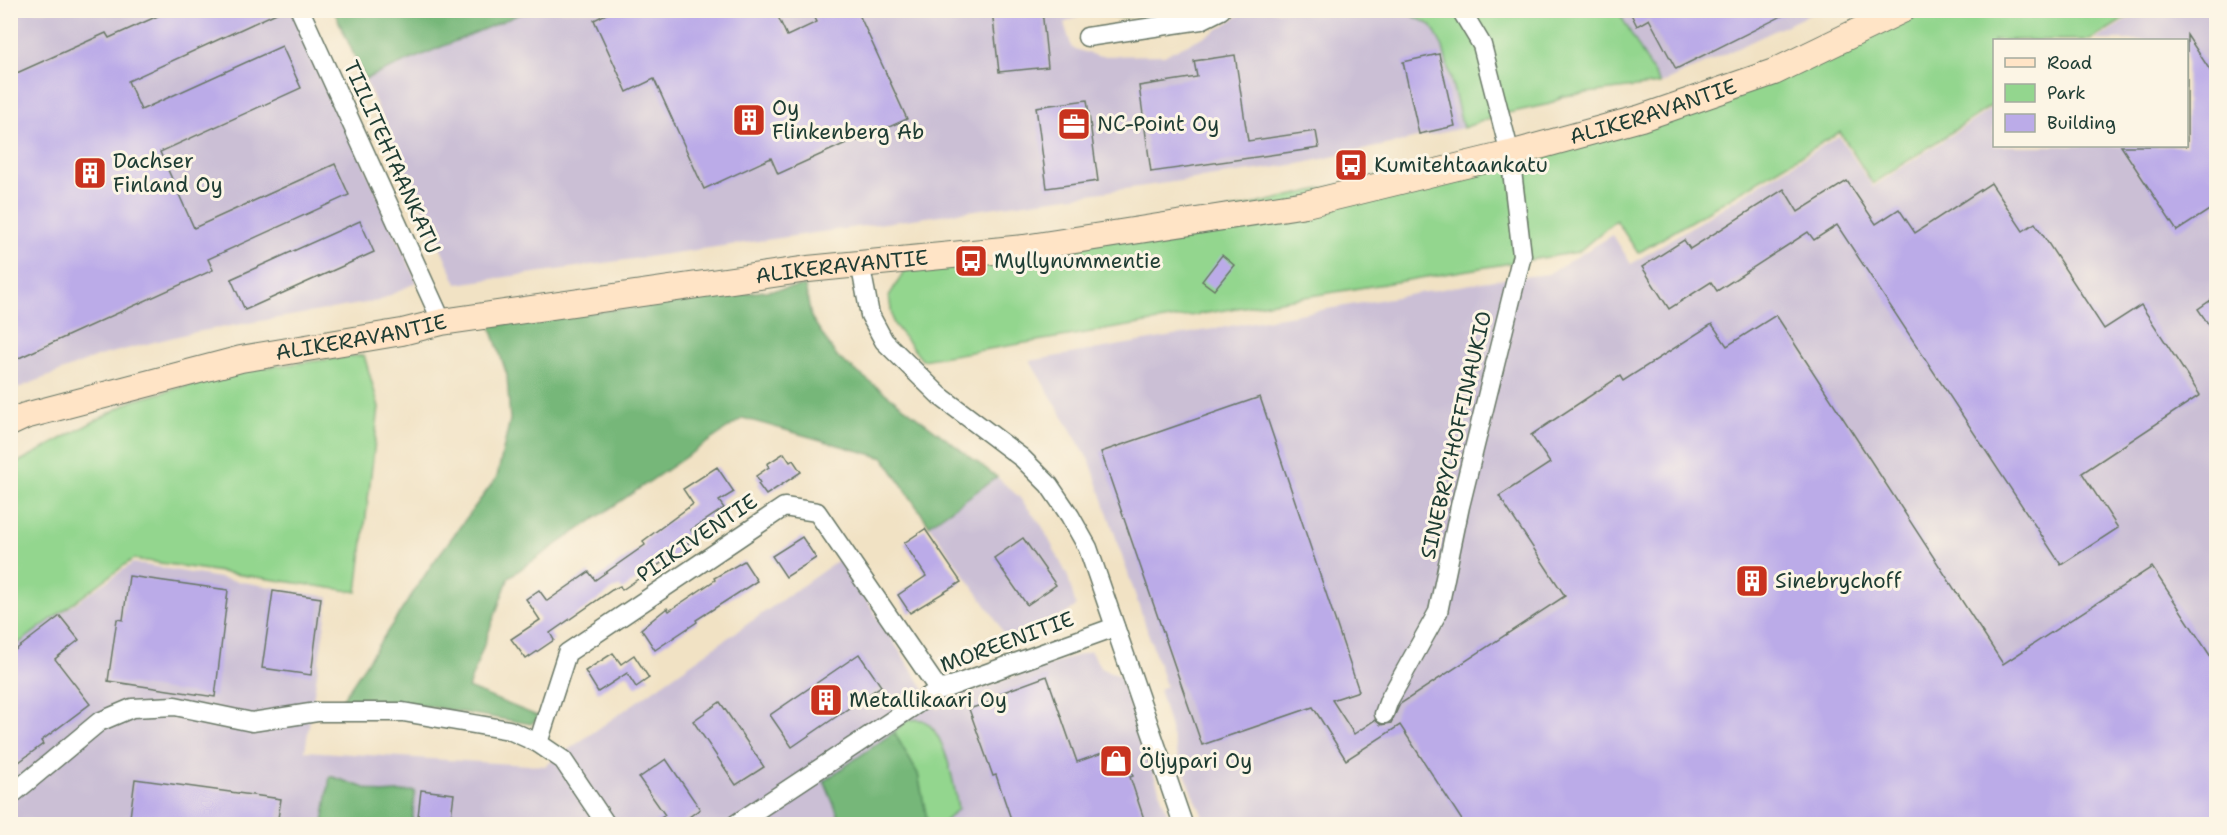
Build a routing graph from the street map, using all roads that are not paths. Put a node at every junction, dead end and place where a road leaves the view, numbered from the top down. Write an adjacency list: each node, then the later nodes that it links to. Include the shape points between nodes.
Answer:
1 (300, 10): 8 (street, TIILITEHTAANKATU)
2 (1221, 10): 5 (street, via 1201,21)
3 (1461, 10): 6 (street, via 1482,45)
4 (1902, 10): 6 (street, ALIKERAVANTIE, via 1774,72 1641,118)
5 (1087, 37)
6 (1510, 154): 7 (street, ALIKERAVANTIE, via 1306,204 1024,248); 12 (street, SINEBRYCHOFFINAUKIO, via 1522,255 1438,612)
7 (860, 262): 8 (street, ALIKERAVANTIE); 10 (street, via 870,315 884,341 940,396 1023,458 1049,485 1088,548)
8 (442, 322): 9 (street, ALIKERAVANTIE, via 241,359)
9 (10, 423)
10 (1115, 627): 11 (street, MOREENITIE); 17 (street)
11 (939, 690): 13 (street, PIIKIVENTIE, via 818,512 784,507 567,654); 16 (street, MOREENITIE)
12 (1384, 714)
13 (538, 743): 14 (street, via 509,730 403,712 317,712 252,722 175,706 132,708 99,722); 15 (street, via 562,760)
14 (10, 796)
15 (606, 825)
16 (736, 825)
17 (1183, 825)

